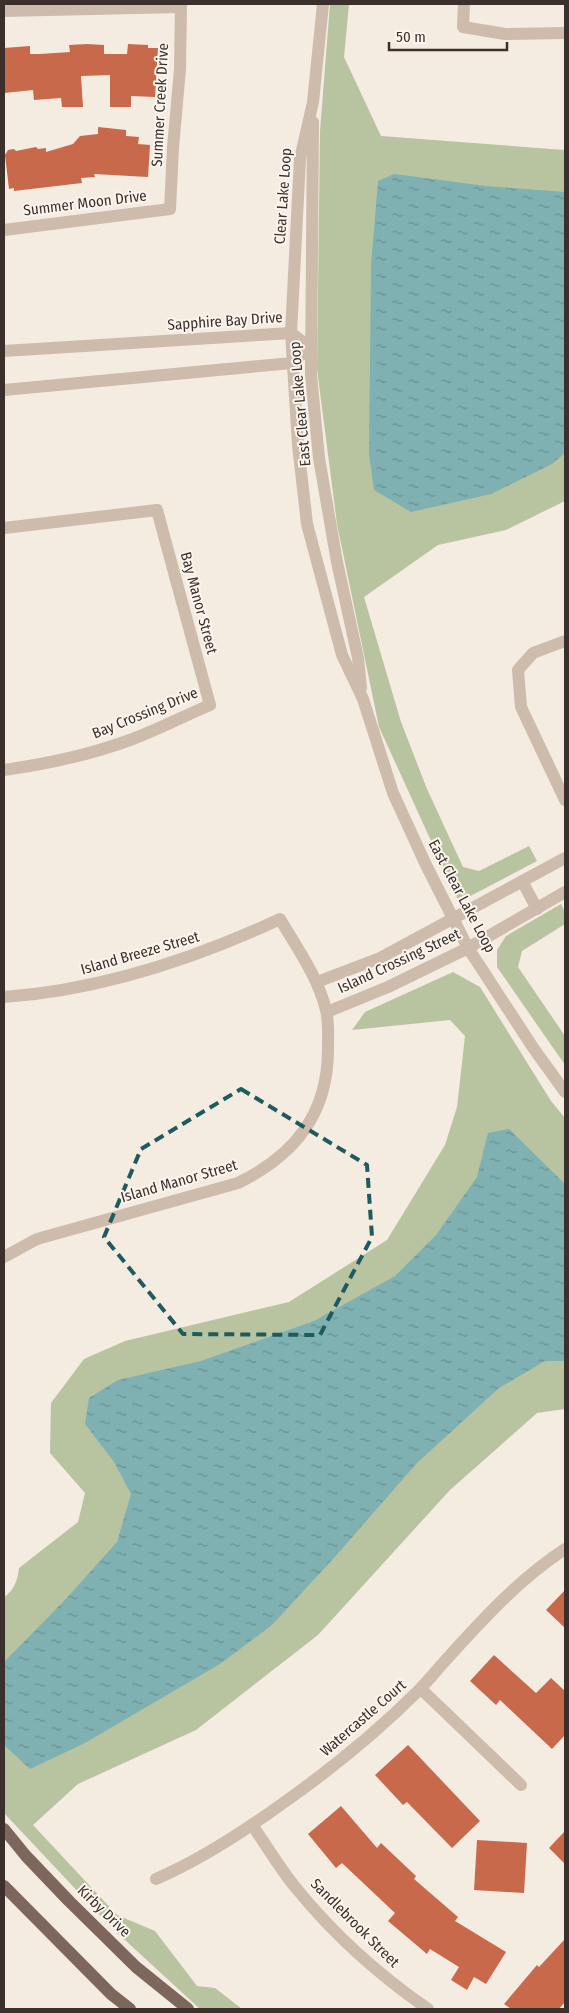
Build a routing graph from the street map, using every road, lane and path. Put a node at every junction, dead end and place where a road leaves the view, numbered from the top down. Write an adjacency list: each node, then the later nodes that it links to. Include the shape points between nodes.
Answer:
1 (323, 4): 6 (street, Clear Lake Loop)
2 (464, 4): 5 (street, via 463,27 505,34)
3 (180, 5): 4 (street); 7 (street, Summer Creek Drive, via 180,69)
4 (4, 11)
5 (565, 33)
6 (313, 102): 9 (street, Clear Lake Loop, via 300,158); 10 (street, East Clear Lake Loop)
7 (170, 209): 8 (street, Summer Moon Drive)
8 (4, 230)
9 (291, 333): 10 (street, Sapphire Bay Drive); 11 (street, Sapphire Bay Drive); 12 (street, East Clear Lake Loop)
10 (310, 347): 12 (street); 16 (street, East Clear Lake Loop, via 319,458)
11 (4, 351)
12 (292, 363): 13 (street); 16 (street, East Clear Lake Loop, via 307,524 342,655)
13 (4, 390)
14 (4, 528): 17 (street, Bay Manor Street, via 157,510)
15 (565, 641): 19 (street, via 533,653 518,670 521,707)
16 (363, 699): 24 (street, East Clear Lake Loop, via 393,793)
17 (210, 704): 18 (street, Bay Crossing Drive, via 132,740 95,752)
18 (4, 770)
19 (565, 800)
20 (565, 858): 21 (street, Island Crossing Street)
21 (522, 881): 23 (street); 24 (street, Island Crossing Street)
22 (565, 892): 23 (street, Island Crossing Street)
23 (537, 909): 26 (street, Island Crossing Street)
24 (453, 918): 26 (street, East Clear Lake Loop); 27 (street, Island Crossing Street, via 380,958)
25 (280, 919): 27 (street, Island Manor Street); 28 (street, Island Breeze Street, via 188,958 128,976 78,988)
26 (468, 948): 29 (street, Island Crossing Street); 30 (street, East Clear Lake Loop)
27 (317, 982): 29 (street, Island Manor Street)
28 (4, 997)
29 (327, 1012): 31 (street, Island Manor Street, via 328,1062 318,1105 294,1144 275,1161 238,1183 37,1239)
30 (565, 1092)
31 (4, 1257)
32 (565, 1549): 33 (street, Watercastle Court, via 508,1594)
33 (420, 1689): 34 (street); 35 (street, Watercastle Court, via 370,1737 313,1783)
34 (521, 1785)
35 (252, 1825): 37 (street, Watercastle Court, via 189,1865); 41 (street, Sandlebrook Street, via 295,1887 326,1923 360,1956)
36 (4, 1829): 40 (main road, Kirby Drive, via 136,1967)
37 (156, 1879)
38 (4, 1886): 39 (main road, via 111,1994)
39 (130, 2009)
40 (188, 2009)
41 (428, 2009)

